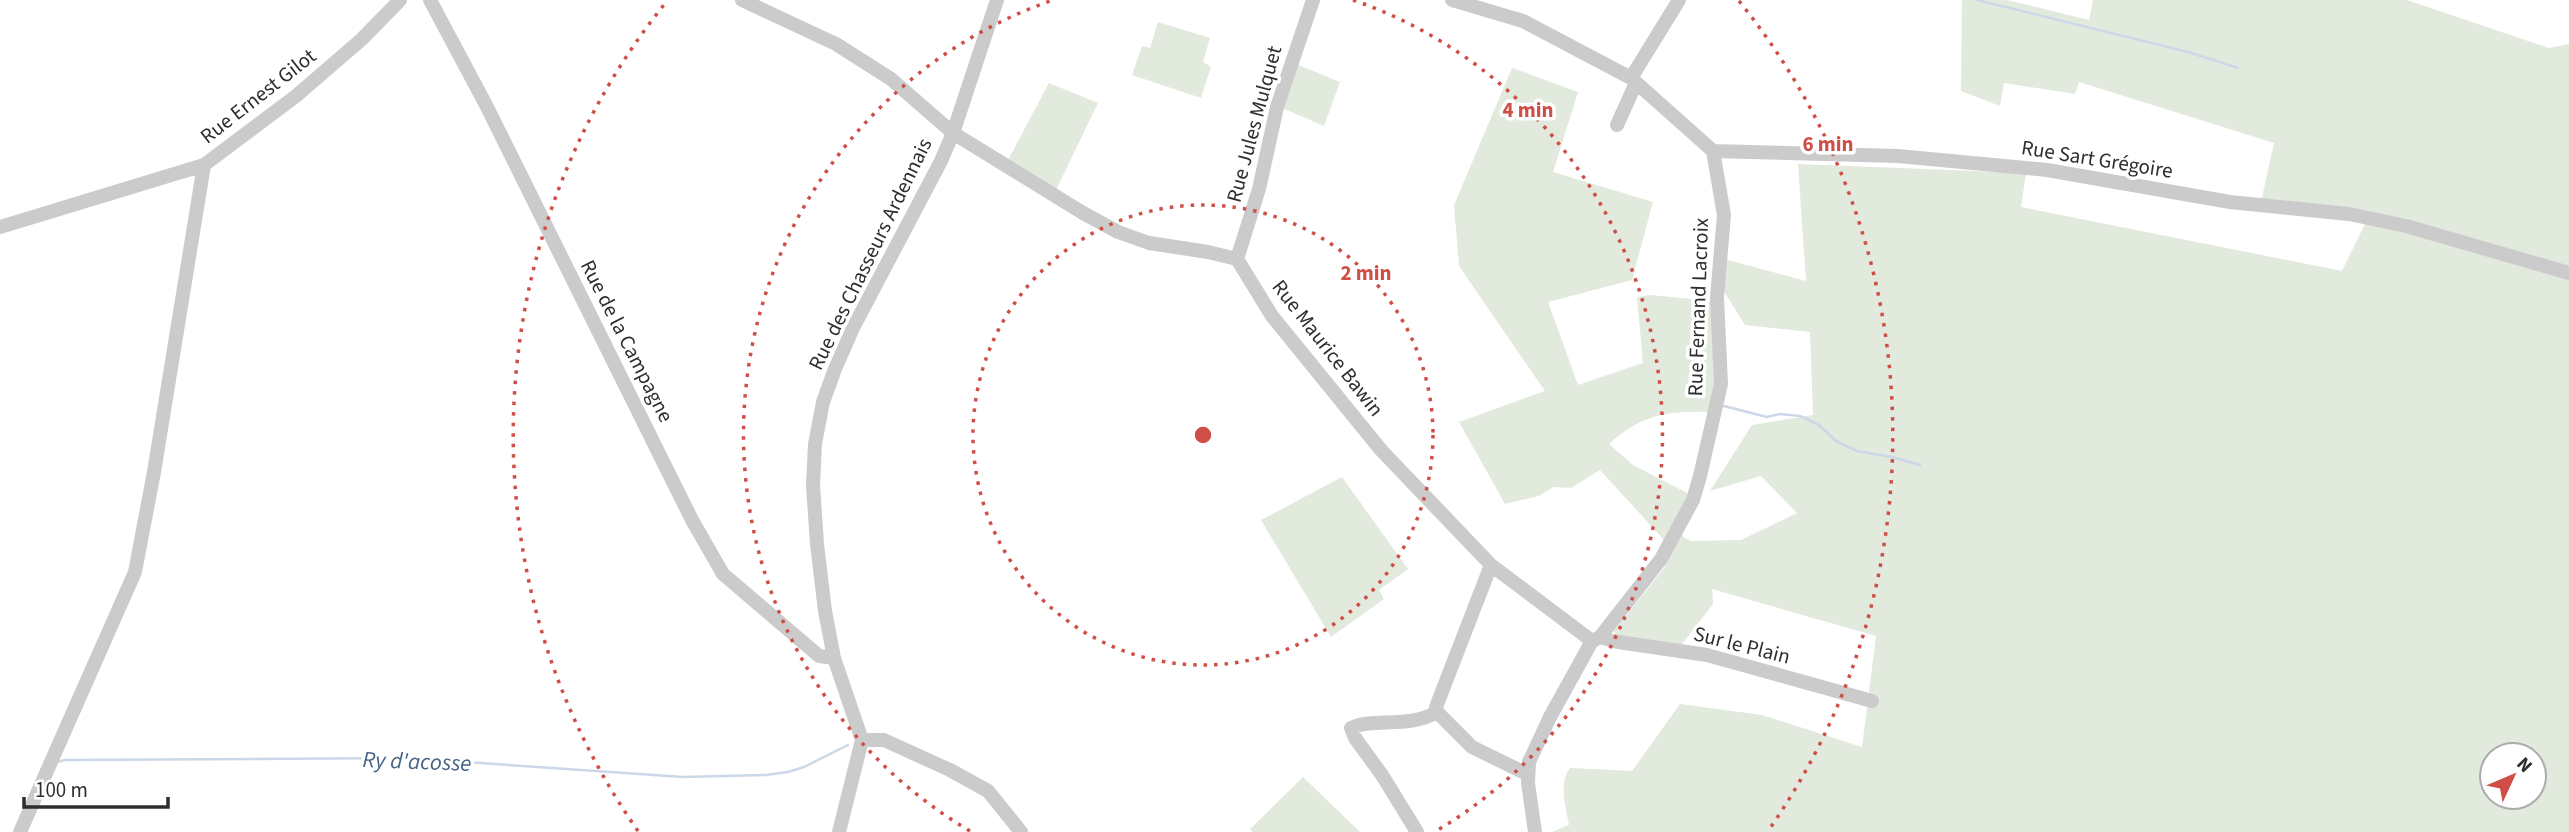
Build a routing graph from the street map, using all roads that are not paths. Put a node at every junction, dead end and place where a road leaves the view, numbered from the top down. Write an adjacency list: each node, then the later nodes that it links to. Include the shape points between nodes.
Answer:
1 (400, 0): 12 (street, Rue Ernest Gilot, via 296,96)
2 (430, 0): 18 (street, Rue de la Campagne, via 723,574 819,656)
3 (742, 0): 10 (street, via 836,44 891,79)
4 (997, 0): 10 (street, Rue des Chasseurs Ardennais)
5 (1313, 0): 14 (street, Rue Jules Mulquet, via 1277,107)
6 (1452, 0): 8 (street, via 1523,21)
7 (1679, 0): 8 (street)
8 (1634, 80): 9 (street); 11 (street)
9 (1617, 125)
10 (953, 133): 14 (street, via 1118,232 1149,243); 18 (street, Rue des Chasseurs Ardennais, via 853,328 823,402 813,485)
11 (1713, 151): 15 (street, Rue Sart Grégoire, via 1898,156 2047,170 2230,202 2349,214); 17 (street, Rue Fernand Lacroix, via 1724,215 1717,297 1721,367 1700,477 1693,500 1661,559)
12 (204, 165): 13 (street, Rue Ernest Gilot); 23 (street, via 135,572)
13 (0, 227)
14 (1237, 259): 16 (street, Rue Maurice Bawin, via 1272,316 1324,382 1381,450)
15 (2569, 273)
16 (1491, 565): 17 (street, Rue Maurice Bawin); 20 (street)
17 (1596, 639): 19 (street, Sur le Plain, via 1707,655); 22 (street, Rue Fernand Lacroix, via 1550,717)
18 (834, 658): 21 (street, Rue des Chasseurs Ardennais)
19 (1872, 701)
20 (1437, 712): 22 (street, via 1472,747); 26 (street, via 1396,724 1351,728)
21 (862, 740): 24 (street); 25 (street, via 884,740 988,791)
22 (1527, 774): 27 (street, Rue Fernand Lacroix)
23 (20, 832)
24 (839, 832)
25 (1021, 832)
26 (1418, 832)
27 (1535, 832)

